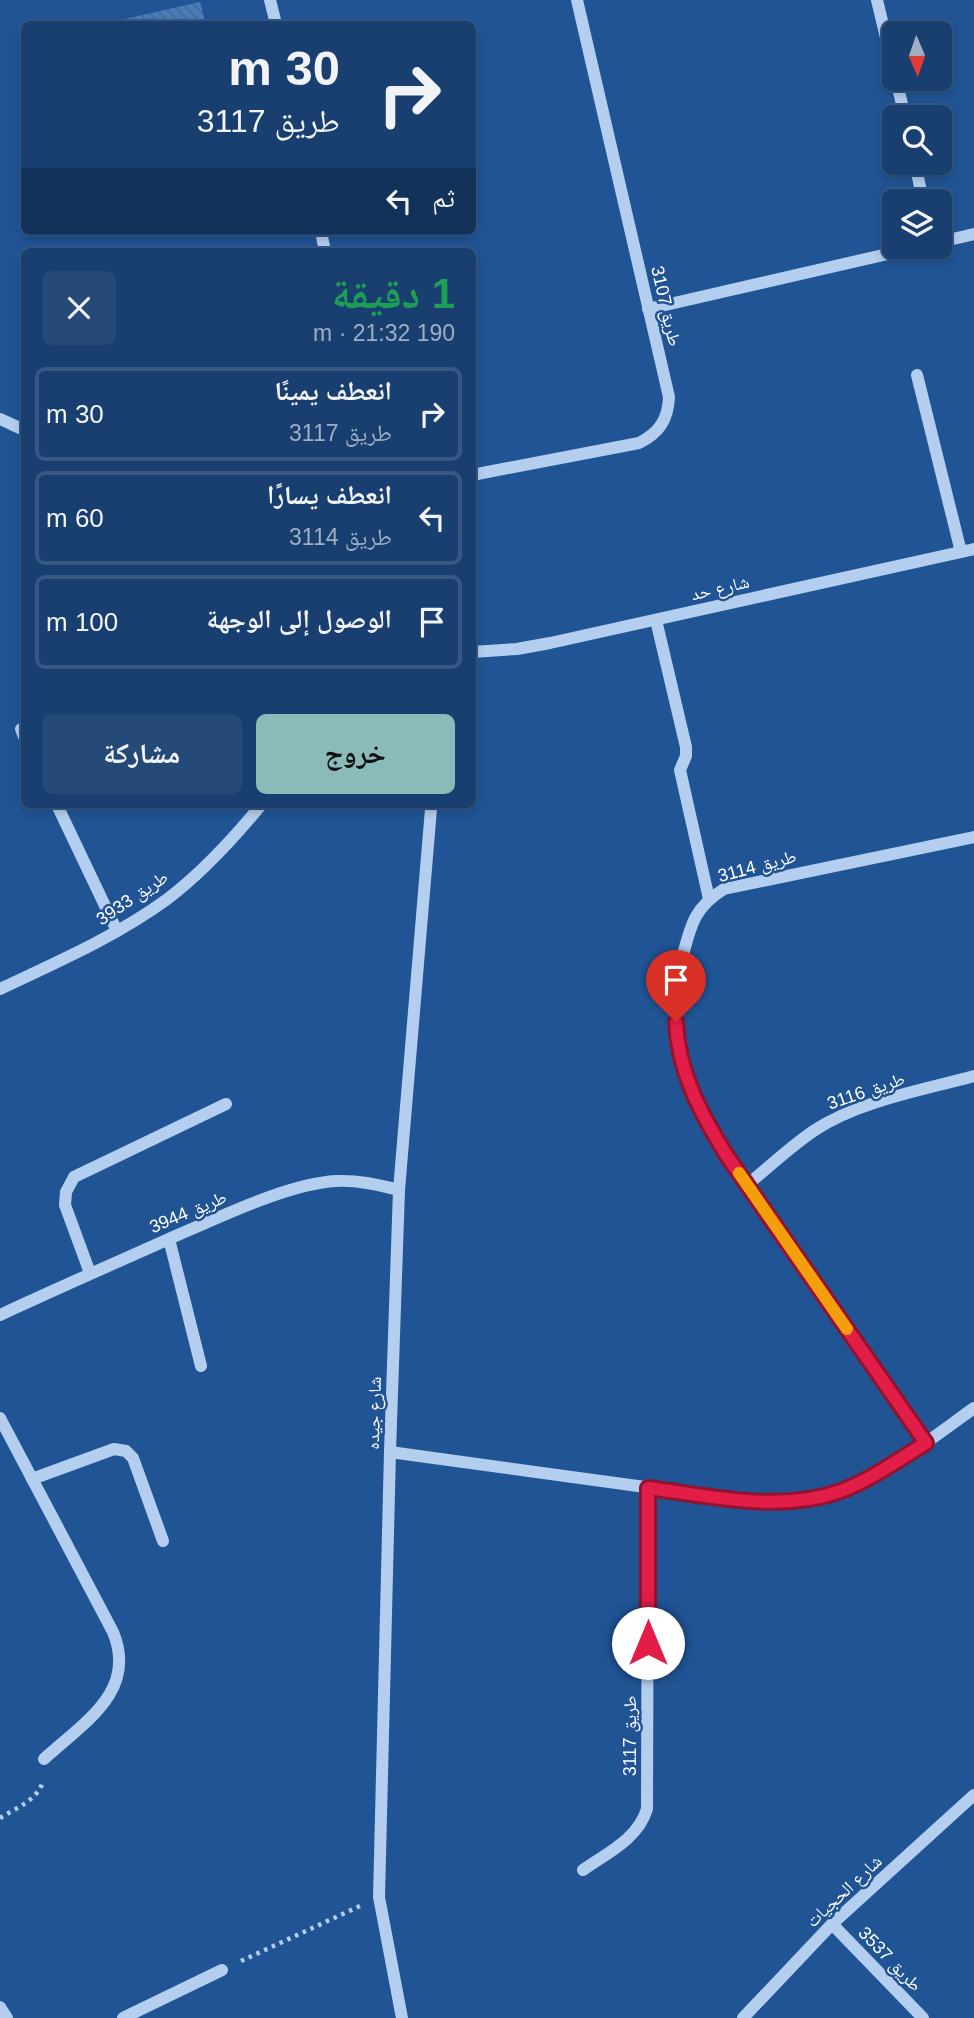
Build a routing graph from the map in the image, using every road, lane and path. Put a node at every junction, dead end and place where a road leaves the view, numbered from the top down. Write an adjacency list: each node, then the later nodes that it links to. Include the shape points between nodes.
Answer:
1 (270, 0): 4 (street)
2 (577, 0): 9 (street, طريق 3107)
3 (877, 0): 5 (street)
4 (275, 21)
5 (882, 21)
6 (974, 234): 7 (street)
7 (952, 239)
8 (882, 255): 9 (street)
9 (648, 309): 13 (street, طريق 3107, via 669,397 659,430 639,443)
10 (917, 375): 15 (street)
11 (0, 419): 12 (street)
12 (21, 429)
13 (476, 474)
14 (974, 549): 15 (street, شارع حد)
15 (961, 552): 16 (street, شارع حد)
16 (656, 620): 17 (street, شارع حد, via 517,649); 22 (street, via 686,747 680,771)
17 (476, 652)
18 (58, 808): 23 (street)
19 (259, 808): 23 (street, طريق 3933, via 228,845 167,899)
20 (431, 809): 28 (street, شارع جيده)
21 (974, 837): 22 (street, طريق 3114, via 724,889)
22 (709, 899): 27 (street, طريق 3114, via 691,925 677,978 677,1037 691,1093)
23 (117, 931): 24 (street, طريق 3933)
24 (0, 989)
25 (974, 1076): 27 (street, طريق 3116, via 836,1118)
26 (226, 1104): 30 (street, via 74,1177 65,1205)
27 (747, 1185): 35 (street, طريق 3114)
28 (400, 1190): 29 (street, طريق 3944, via 362,1182 313,1184); 36 (street, شارع جيده)
29 (169, 1239): 30 (street, طريق 3944); 32 (street)
30 (90, 1273): 31 (street, طريق 3944)
31 (0, 1315)
32 (201, 1366)
33 (974, 1408): 35 (street)
34 (0, 1418): 37 (street)
35 (926, 1443): 38 (street, via 870,1478 807,1499 773,1503)
36 (390, 1452): 38 (street); 44 (street, شارع جيده)
37 (32, 1479): 39 (street, via 114,1450 126,1451 133,1458); 40 (street, via 113,1632 120,1660 107,1700)
38 (648, 1488): 43 (street, طريق 3117, via 647,1809 632,1836)
39 (163, 1541)
40 (44, 1759): 42 (path, via 41,1789)
41 (974, 1794): 45 (street, شارع الحجيات)
42 (0, 1818)
43 (583, 1870)
44 (379, 1897): 46 (path); 50 (street, شارع جيده)
45 (832, 1924): 51 (street, شارع الحجيات); 52 (street, طريق 3537)
46 (222, 1970): 49 (street)
47 (0, 2007): 48 (street)
48 (7, 2018)
49 (123, 2018)
50 (402, 2018)
51 (743, 2018)
52 (923, 2018)

